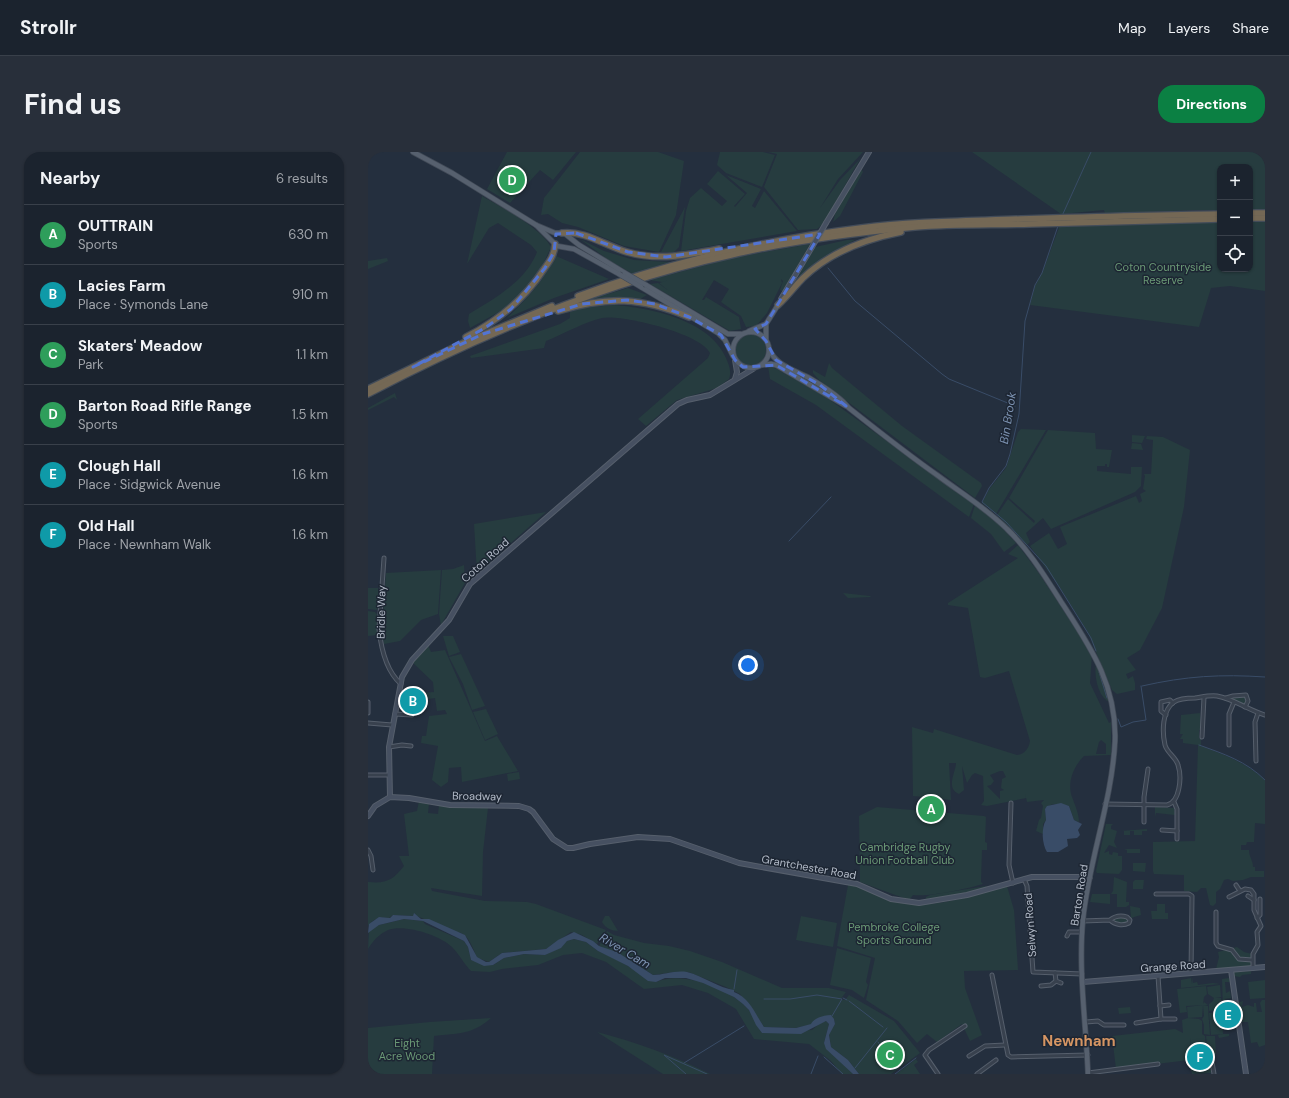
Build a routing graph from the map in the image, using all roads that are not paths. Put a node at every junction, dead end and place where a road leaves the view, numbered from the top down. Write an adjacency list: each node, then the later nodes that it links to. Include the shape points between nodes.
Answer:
1 (413, 152): 9 (main road)
2 (869, 152): 17 (street, bridge)
3 (1253, 213): 4 (highway)
4 (1265, 213)
5 (1217, 214): 13 (highway, via 922,222 862,227)
6 (1253, 218): 7 (highway)
7 (1265, 218)
8 (1217, 219): 10 (highway)
9 (536, 224): 11 (main road); 14 (main road)
10 (957, 225): 17 (highway, via 880,236 848,248 818,265); 20 (highway, via 914,227 782,244 731,254 634,281)
11 (561, 233): 12 (main road); 13 (highway, via 576,233 621,250 656,257 682,256); 14 (main road, via 555,237)
12 (568, 236): 15 (main road, via 569,242); 16 (main road, bridge)
13 (761, 243): 27 (highway, via 680,263 606,286 518,319)
14 (555, 244): 15 (main road, via 559,247); 27 (highway, via 554,252 536,281 511,309 485,328)
15 (566, 246): 16 (main road, bridge)
16 (644, 286): 18 (main road); 22 (main road, via 728,334)
17 (778, 305): 19 (main road)
18 (689, 317): 20 (highway, via 655,304 616,299 582,304); 25 (main road, via 721,335)
19 (766, 324): 21 (main road); 23 (main road)
20 (514, 325): 31 (highway)
21 (748, 332): 22 (main road); 23 (main road, via 759,334)
22 (742, 334): 25 (main road, via 733,343)
23 (766, 341): 24 (main road)
24 (769, 349): 26 (main road); 32 (main road, via 776,360 820,385 843,401)
25 (734, 358): 28 (main road, via 743,367); 29 (street, via 737,372)
26 (762, 365): 28 (main road); 32 (main road, via 776,365)
27 (413, 367): 30 (highway)
28 (753, 369): 29 (street, Coton Road)
29 (735, 380): 34 (street, Coton Road, via 710,395 678,404 470,584 448,620 406,668)
30 (368, 389)
31 (368, 394)
32 (846, 406): 60 (main road, Barton Road, via 899,448 995,517 1022,546 1052,589 1096,658 1109,690 1114,721 1114,752)
33 (384, 558): 34 (street, Bridle Way, via 380,640 386,663)
34 (400, 684): 43 (street, Coton Road)
35 (1204, 697): 36 (street); 39 (street, via 1183,699); 49 (street)
36 (1226, 698): 38 (street); 40 (street, via 1246,695 1248,701)
37 (368, 702): 41 (street)
38 (1234, 702): 40 (street); 50 (street, via 1229,714)
39 (1173, 703): 45 (street); 45 (street, via 1170,700 1161,702 1161,711)
40 (1245, 707): 42 (street)
41 (368, 713)
42 (1258, 713): 46 (street); 53 (street, via 1255,722)
43 (395, 714): 44 (street); 48 (street, Coton Road)
44 (412, 715)
45 (1166, 715): 58 (street, via 1166,745 1179,769 1178,795)
46 (1265, 715)
47 (368, 723): 48 (street)
48 (392, 725): 52 (street, Coton Road)
49 (1202, 737)
50 (1229, 745)
51 (411, 746): 52 (street)
52 (389, 747): 56 (street, Coton Road)
53 (1256, 761)
54 (1147, 772): 61 (street)
55 (368, 775): 56 (street)
56 (388, 775): 57 (street, Coton Road)
57 (390, 797): 62 (street); 64 (street, Broadway, via 450,805 519,806 529,808)
58 (1174, 802): 61 (street, via 1167,806); 67 (street, via 1177,809)
59 (1011, 803): 73 (street, via 1009,865)
60 (1106, 804): 61 (street); 71 (main road, Barton Road)
61 (1144, 805): 65 (street)
62 (370, 810): 63 (street)
63 (368, 816)
64 (537, 817): 73 (street, Grantchester Road, via 553,839 567,848 638,838 670,839 739,863 857,884 901,901 934,902)
65 (1144, 822)
66 (1164, 831): 67 (street)
67 (1177, 831): 68 (street)
68 (1177, 839)
69 (368, 850): 70 (street)
70 (373, 870)
71 (1092, 876): 72 (street, Grantchester Road, via 1046,876); 84 (main road, Barton Road)
72 (1024, 879): 73 (street, Grantchester Road); 91 (street, Selwyn Road, via 1027,886 1033,972)
73 (1013, 883)
74 (1236, 885): 75 (street)
75 (1240, 891): 78 (street); 80 (street, via 1251,890)
76 (1156, 894): 93 (street, via 1192,896)
77 (1248, 896): 80 (street)
78 (1229, 897)
79 (1260, 899): 82 (street, via 1260,915)
80 (1254, 900): 82 (street)
81 (1216, 912): 87 (street, via 1218,946 1232,950 1239,959)
82 (1257, 918): 87 (street, via 1260,926 1257,932 1258,945)
83 (1110, 920): 83 (street, via 1124,916 1130,921 1128,924 1115,924); 84 (street)
84 (1083, 921): 85 (main road, Barton Road)
85 (1082, 932): 86 (street, via 1069,932); 92 (main road, Barton Road)
86 (1067, 936)
87 (1252, 960): 89 (street)
88 (1265, 967): 89 (street, Grange Road)
89 (1253, 968): 90 (street, Grange Road)
90 (1231, 970): 93 (street, Grange Road); 118 (street)
91 (1055, 973): 92 (street); 96 (street)
92 (1082, 974): 97 (main road, Barton Road)
93 (1191, 974): 95 (street, Grange Road)
94 (992, 975): 108 (street)
95 (1158, 976): 97 (street, Grange Road); 101 (street)
96 (1056, 981): 98 (street); 99 (street, via 1051,985)
97 (1083, 982): 104 (main road, Barton Road)
98 (1060, 983)
99 (1041, 986)
100 (1169, 1005): 101 (street)
101 (1160, 1006): 102 (street)
102 (1161, 1019): 103 (street); 105 (street)
103 (1175, 1019)
104 (1086, 1022): 106 (street); 109 (main road, Barton Road)
105 (1136, 1022)
106 (1124, 1025)
107 (965, 1026): 114 (street, via 925,1055)
108 (1005, 1045): 109 (street, via 1011,1057); 110 (street, via 985,1046)
109 (1088, 1055): 116 (main road, Barton Road)
110 (969, 1056)
111 (996, 1060): 115 (street)
112 (1212, 1062): 117 (street)
113 (1158, 1064): 116 (street)
114 (938, 1074)
115 (977, 1074)
116 (1088, 1074)
117 (1214, 1074)
118 (1246, 1074)

